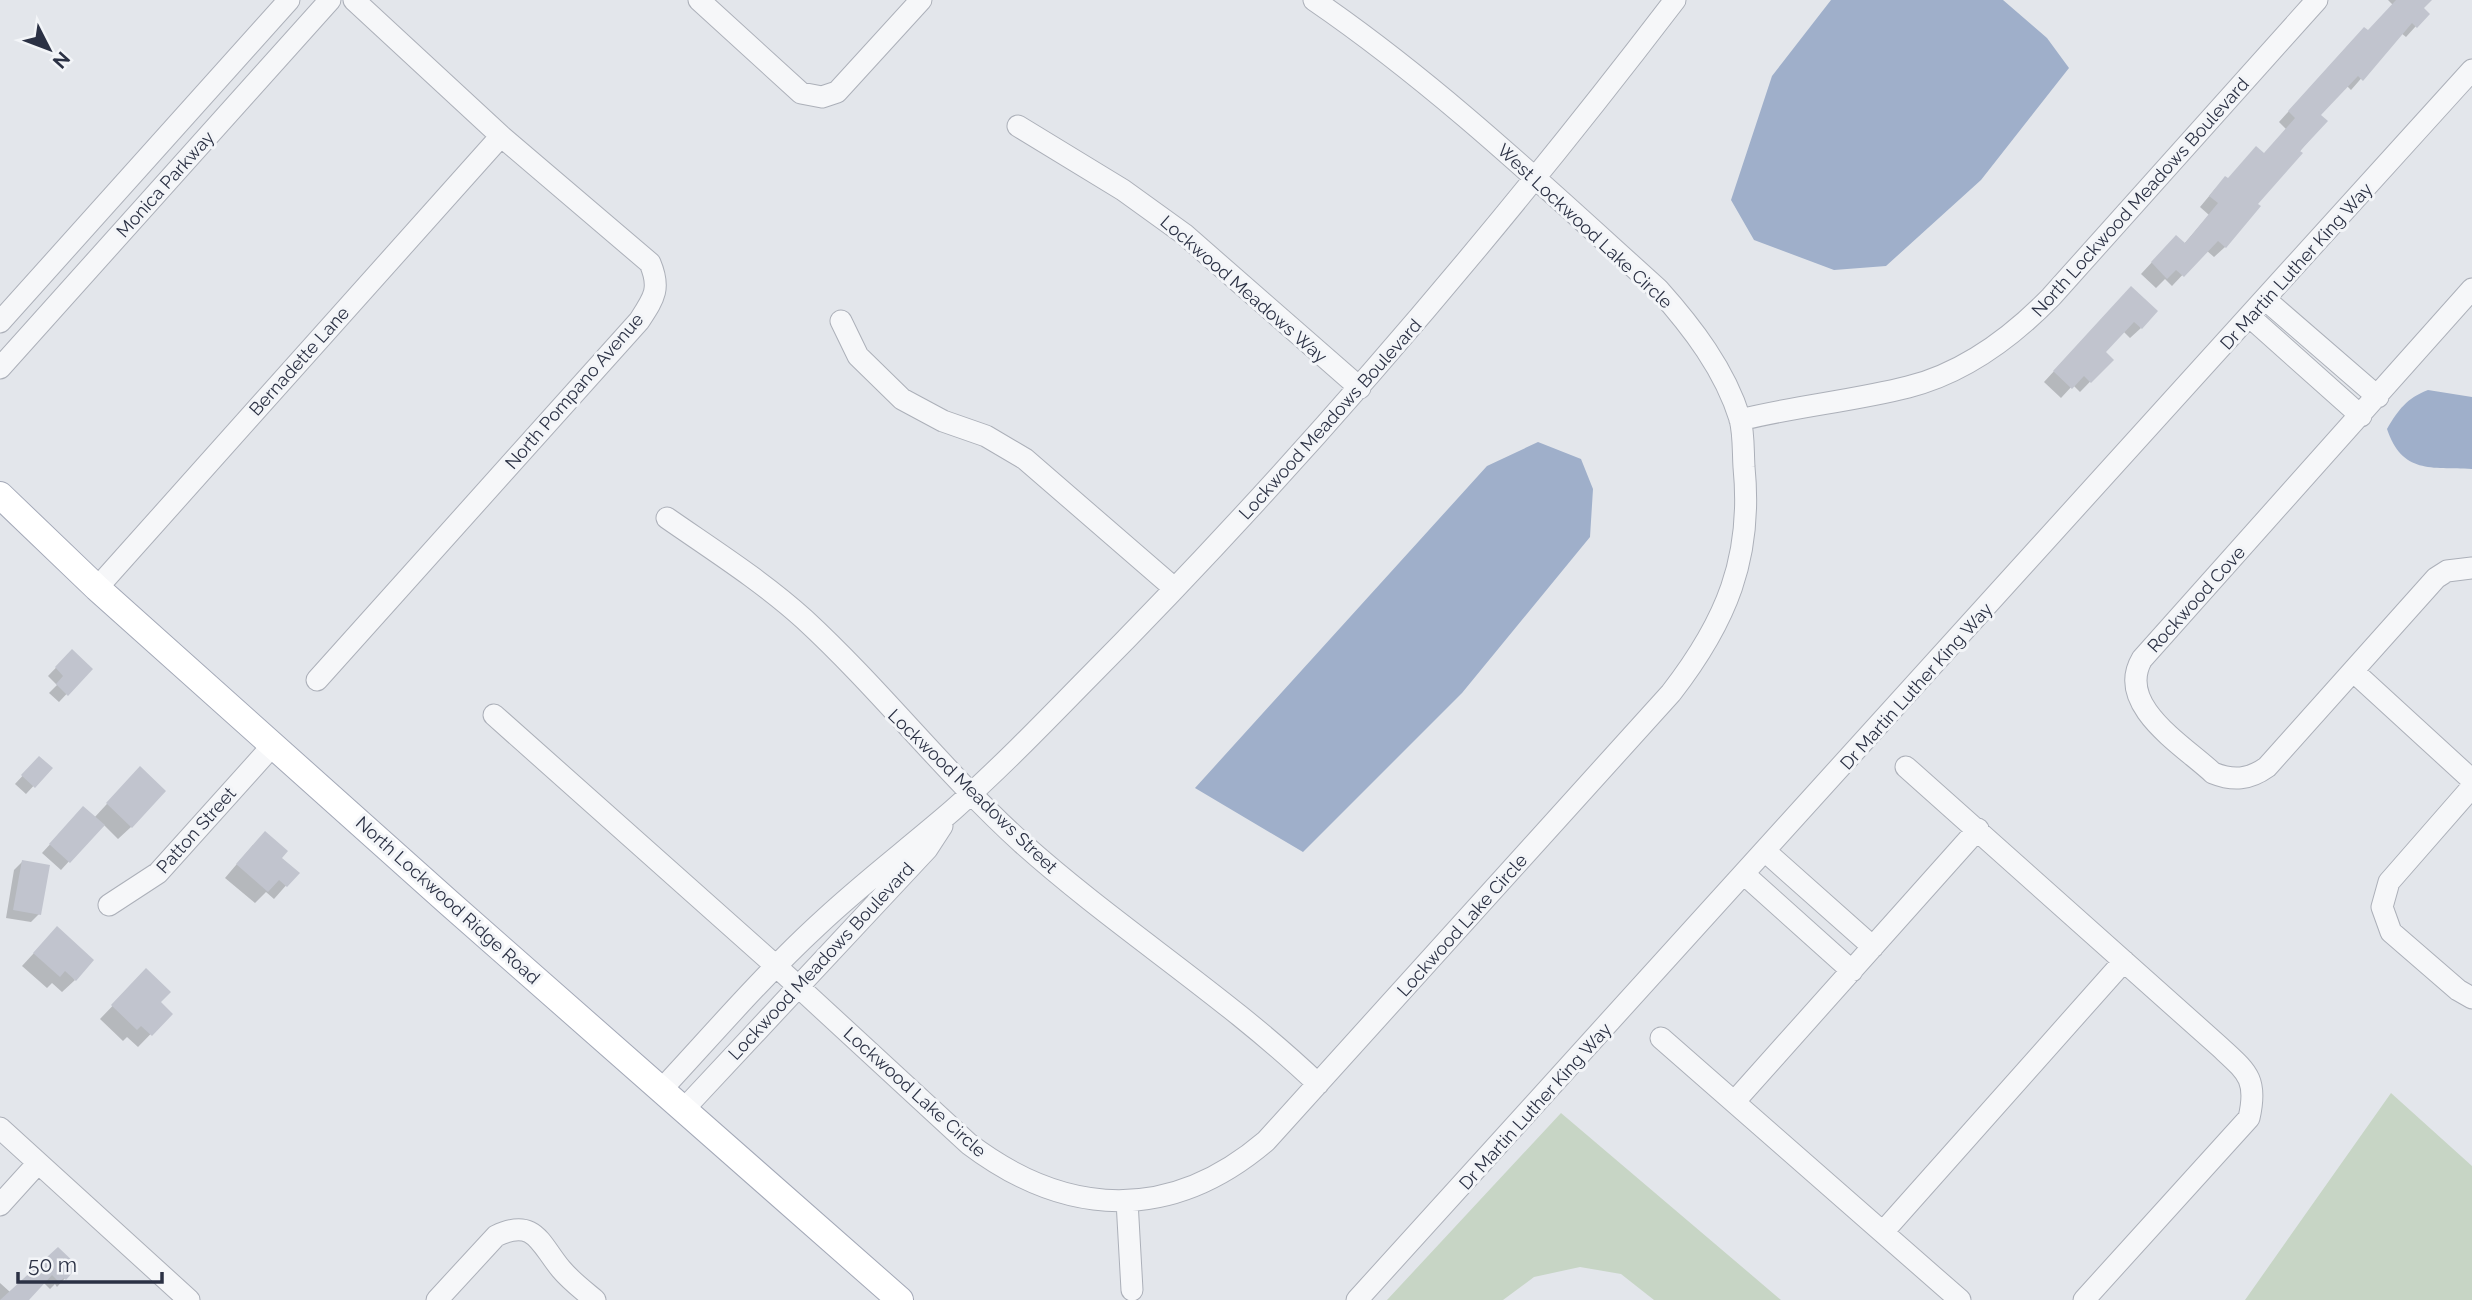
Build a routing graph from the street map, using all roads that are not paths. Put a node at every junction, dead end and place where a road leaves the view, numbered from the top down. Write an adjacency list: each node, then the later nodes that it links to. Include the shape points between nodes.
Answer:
1 (289, 0): 17 (street, Monica Parkway)
2 (330, 0): 18 (street, Monica Parkway)
3 (354, 0): 11 (street, North Pompano Avenue)
4 (699, 0): 5 (street, via 801,93 816,97 837,92)
5 (921, 0)
6 (1314, 0): 12 (street, West Lockwood Lake Circle, via 1453,104)
7 (1675, 0): 12 (street, Lockwood Meadows Boulevard)
8 (2317, 0): 22 (street, North Lockwood Meadows Boulevard, via 2051,297 1991,349 1909,387)
9 (2472, 70): 14 (street, Dr Martin Luther King Way)
10 (1018, 127): 19 (street, Lockwood Meadows Way, via 1123,190 1184,234)
11 (501, 136): 26 (street, Bernadette Lane); 29 (street, North Pompano Avenue, via 650,263 657,281 652,301)
12 (1536, 179): 19 (street, Lockwood Meadows Boulevard); 22 (street, West Lockwood Lake Circle, via 1658,289 1688,323 1708,352)
13 (2472, 289): 20 (street, Rockwood Cove)
14 (2266, 300): 15 (street, Dr Martin Luther King Way); 20 (street)
15 (2250, 317): 21 (street); 39 (street, Dr Martin Luther King Way)
16 (841, 321): 27 (street, via 858,356 902,399 943,421 986,436 1025,459)
17 (0, 322)
18 (0, 368)
19 (1360, 388): 27 (street, Lockwood Meadows Boulevard)
20 (2378, 397): 21 (street, Rockwood Cove)
21 (2361, 415): 28 (street, Rockwood Cove, via 2142,659 2134,682 2147,713 2213,773 2237,779 2267,768)
22 (1740, 420): 31 (street, West Lockwood Lake Circle, via 1747,519 1727,602 1699,656)
23 (0, 495): 26 (main road, North Lockwood Ridge Road)
24 (667, 518): 36 (street, Lockwood Meadows Street, via 805,620)
25 (2472, 568): 28 (street, Rockwood Cove, via 2447,571 2436,578)
26 (97, 587): 32 (main road, North Lockwood Ridge Road)
27 (1174, 589): 36 (street, Lockwood Meadows Boulevard)
28 (2353, 671): 34 (street)
29 (317, 680)
30 (494, 715): 44 (street, Lockwood Lake Circle)
31 (1630, 738): 49 (street, Lockwood Lake Circle)
32 (274, 744): 41 (street, Patton Street, via 158,873); 50 (main road, North Lockwood Ridge Road)
33 (1906, 767): 38 (street)
34 (2472, 780)
35 (2472, 787): 47 (street, via 2389,882 2382,907 2391,932)
36 (970, 792): 37 (street, Lockwood Meadows Boulevard); 49 (street, Lockwood Meadows Street, via 1063,878 1242,1016)
37 (953, 810): 44 (street, Lockwood Meadows Boulevard); 46 (street, Lockwood Meadows Boulevard, via 927,849)
38 (1978, 829): 42 (street); 43 (street)
39 (1766, 852): 40 (street, Dr Martin Luther King Way); 42 (street)
40 (1745, 875): 45 (street); 63 (street, Dr Martin Luther King Way)
41 (109, 905)
42 (1873, 947): 45 (street)
43 (2124, 961): 57 (street); 65 (street, via 2241,1067 2252,1082 2253,1097 2249,1118)
44 (776, 966): 46 (street, Lockwood Lake Circle); 50 (street, Lockwood Meadows Boulevard)
45 (1852, 971): 51 (street)
46 (797, 985): 52 (street, Lockwood Meadows Boulevard); 55 (street, Lockwood Lake Circle, via 999,1167 1068,1195)
47 (2472, 998)
48 (1661, 1038): 51 (street)
49 (1318, 1084): 55 (street, Lockwood Lake Circle, via 1266,1141 1229,1170 1166,1195)
50 (662, 1089): 52 (main road, North Lockwood Ridge Road)
51 (1735, 1101): 57 (street)
52 (684, 1108): 62 (main road, North Lockwood Ridge Road)
53 (0, 1128): 54 (street)
54 (38, 1163): 56 (street); 59 (street)
55 (1127, 1201): 58 (street)
56 (0, 1205)
57 (1883, 1232): 64 (street)
58 (1132, 1290)
59 (189, 1300)
60 (437, 1300): 61 (street, via 496,1236 509,1230 531,1231 567,1276)
61 (594, 1300)
62 (900, 1300)
63 (1357, 1300)
64 (1960, 1300)
65 (2084, 1300)

